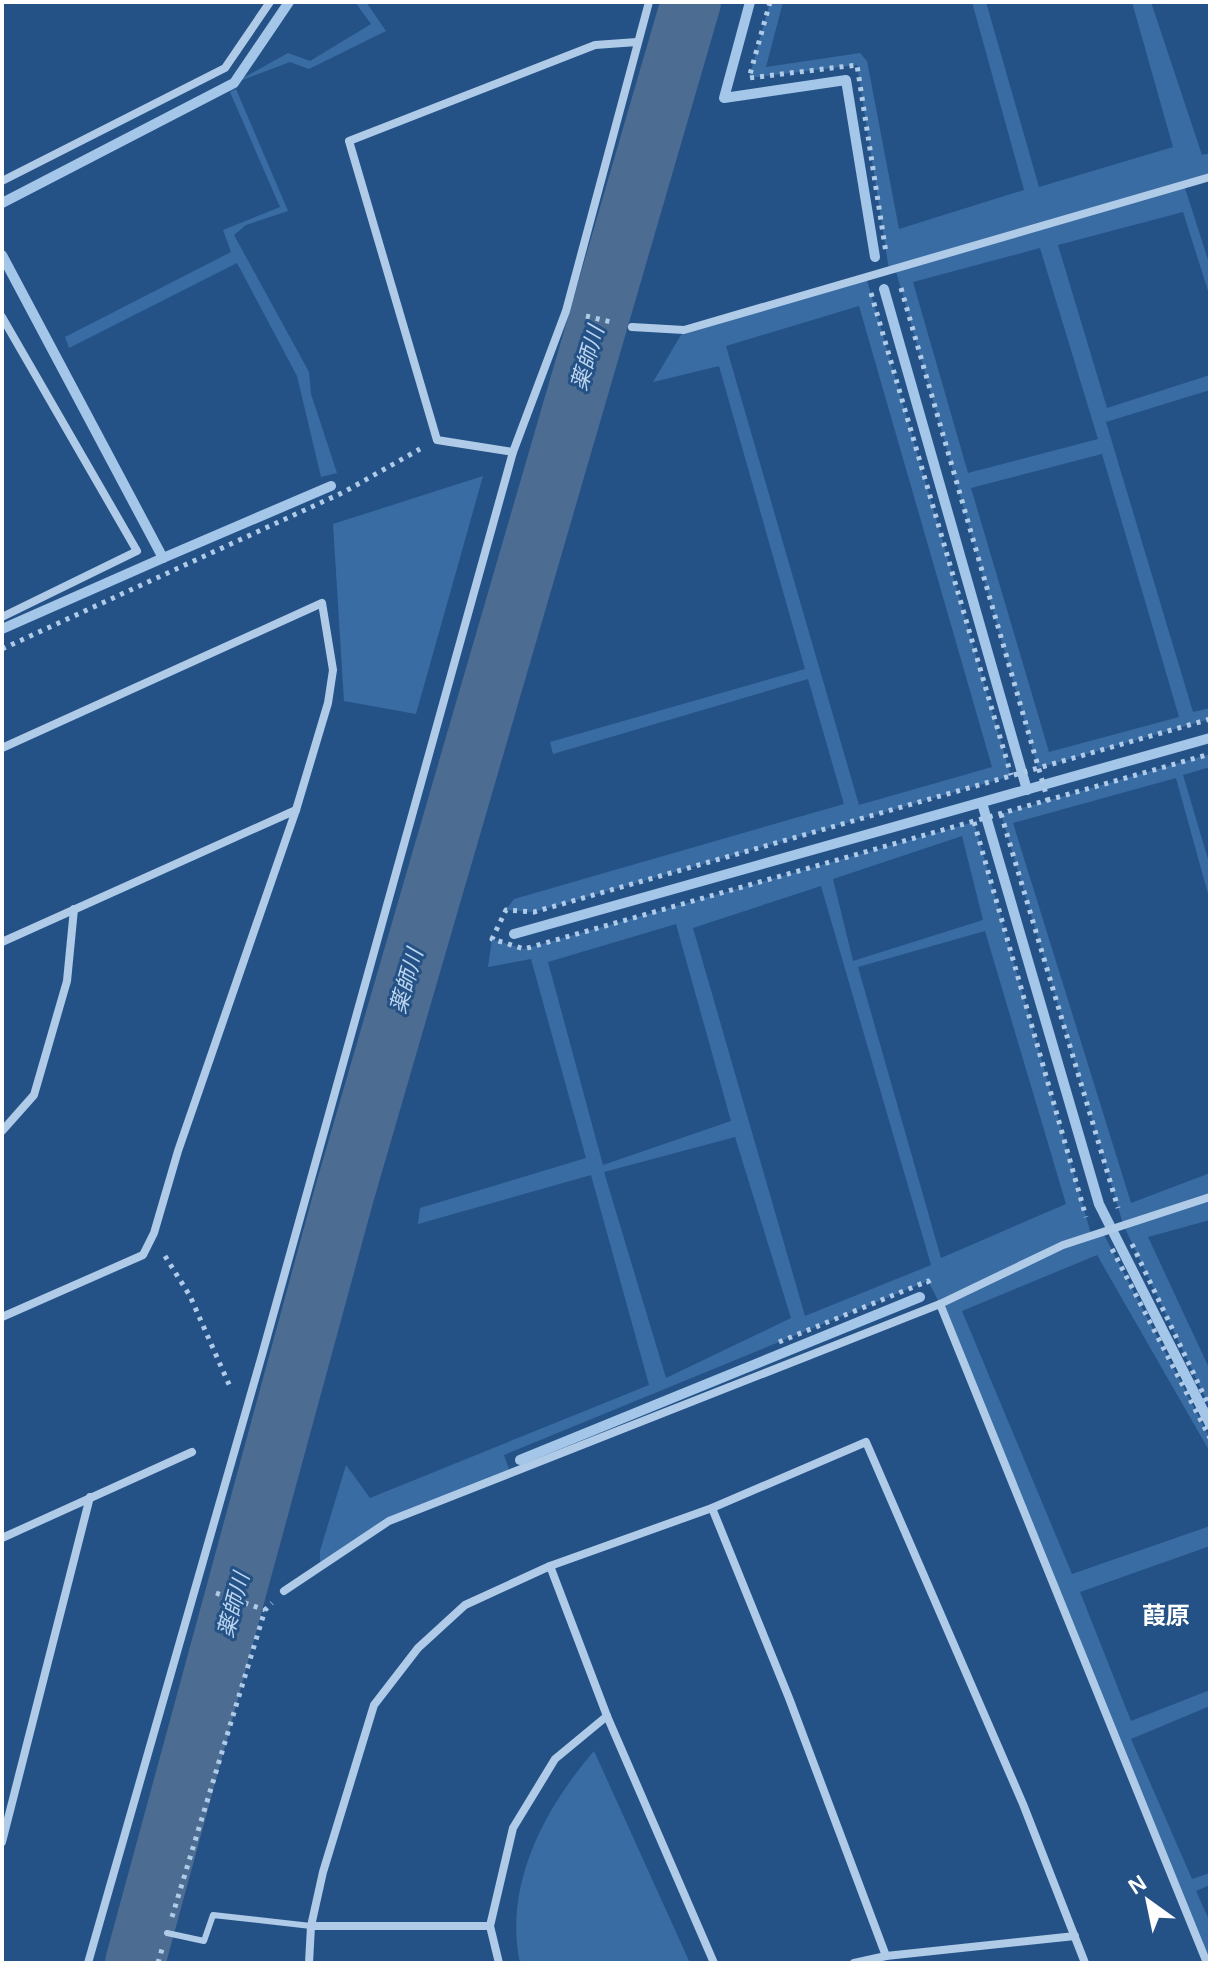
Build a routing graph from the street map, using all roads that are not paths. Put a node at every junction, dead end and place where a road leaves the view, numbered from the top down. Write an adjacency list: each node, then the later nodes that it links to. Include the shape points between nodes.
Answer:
1 (270, 2): 5 (street, via 225,68)
2 (649, 2): 3 (street)
3 (637, 42): 8 (street, via 566,311); 8 (street, via 595,45 349,141 437,440)
4 (1210, 177): 7 (street, via 684,330)
5 (2, 181)
6 (2, 317): 9 (street, via 137,551)
7 (632, 327)
8 (513, 452): 31 (street)
9 (2, 617)
10 (2, 748): 11 (street, via 322,603 333,670)
11 (296, 810): 12 (street); 17 (street, via 143,1255)
12 (74, 909): 13 (street); 14 (street, via 67,981 34,1095)
13 (2, 942)
14 (2, 1131)
15 (1210, 1197): 16 (street, via 1102,1231)
16 (940, 1304): 23 (street, via 389,1521); 37 (street)
17 (2, 1317)
18 (192, 1452): 19 (street)
19 (90, 1497): 21 (street); 25 (street)
20 (712, 1508): 22 (street); 29 (street, via 866,1442); 30 (street)
21 (2, 1538)
22 (550, 1566): 24 (street); 26 (street, via 465,1605 418,1648 374,1705)
23 (284, 1591)
24 (607, 1716): 27 (street, via 555,1759 513,1828); 34 (street)
25 (2, 1842)
26 (311, 1926): 27 (street); 28 (lane, via 213,1915 204,1941); 32 (street)
27 (490, 1926): 33 (street)
28 (167, 1933)
29 (1075, 1936): 30 (street); 36 (street)
30 (886, 1956): 35 (street)
31 (88, 1963)
32 (309, 1963)
33 (499, 1963)
34 (714, 1963)
35 (854, 1963)
36 (1085, 1963)
37 (1207, 1963)

